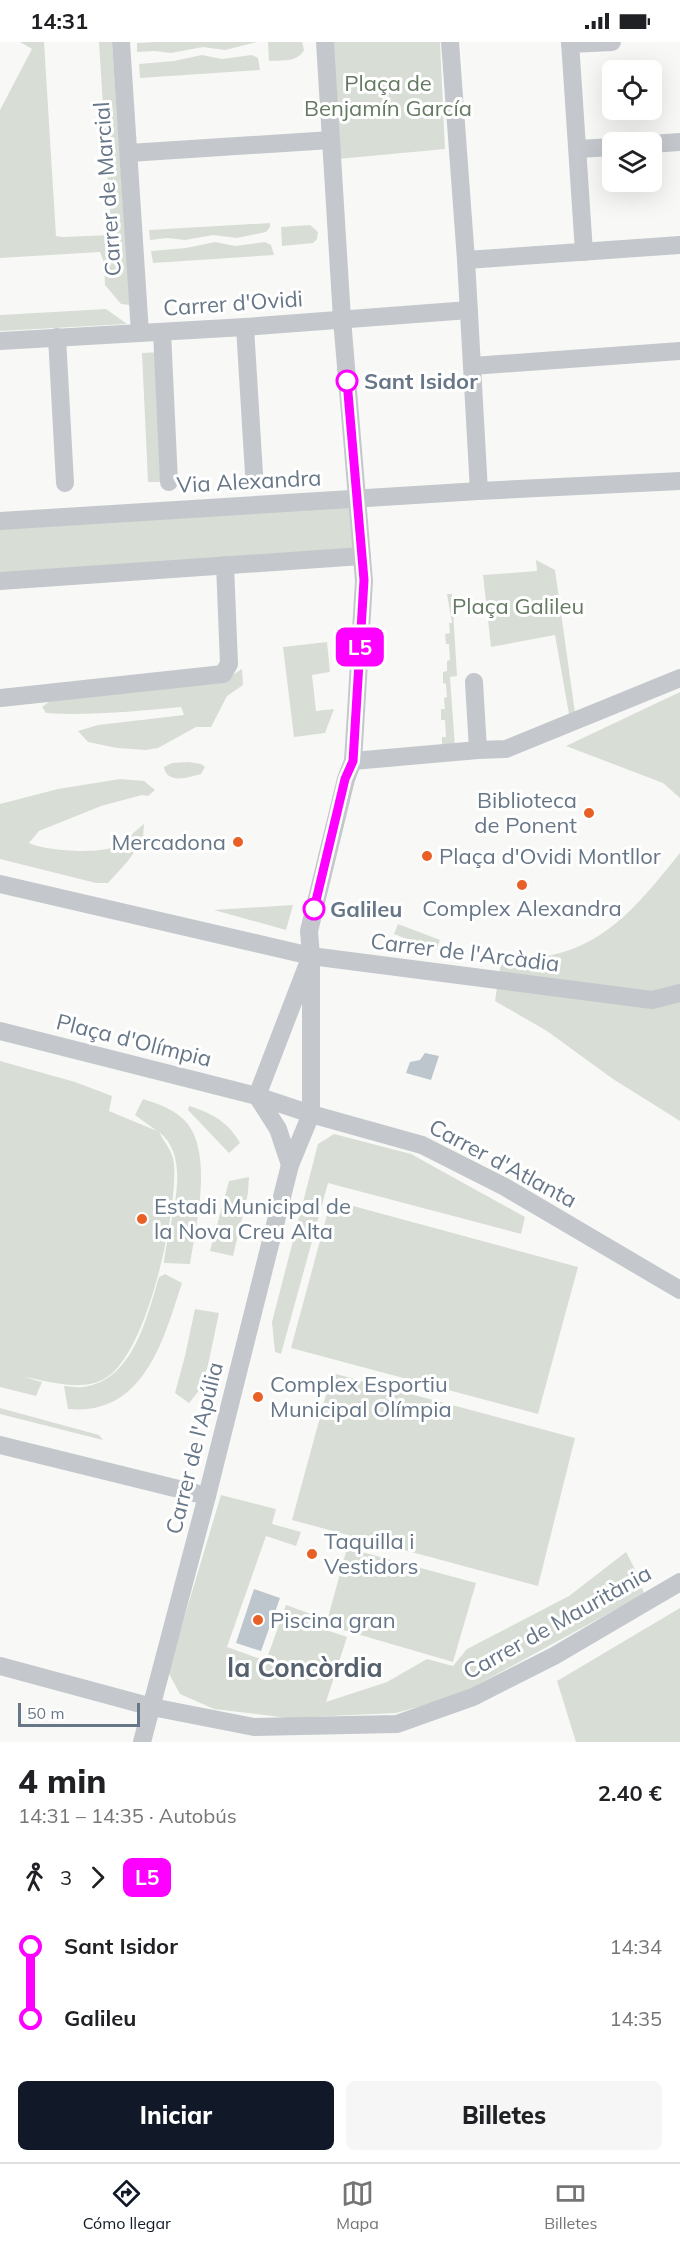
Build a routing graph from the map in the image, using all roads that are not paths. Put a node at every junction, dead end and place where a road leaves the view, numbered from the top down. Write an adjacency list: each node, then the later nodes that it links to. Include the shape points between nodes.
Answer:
1 (121, 42): 11 (street, Carrer de Marcial)
2 (325, 42): 6 (street)
3 (450, 42): 14 (street)
4 (612, 42): 5 (street)
5 (570, 43): 10 (street)
6 (331, 140): 11 (street); 16 (street)
7 (680, 142): 8 (street)
8 (662, 143)
9 (602, 148): 10 (street)
10 (578, 149): 13 (street)
11 (129, 153): 19 (street, Carrer de Marcial)
12 (680, 245): 13 (street)
13 (584, 252): 14 (street)
14 (466, 261): 15 (street)
15 (469, 310): 16 (street, Carrer d'Ovidi); 23 (street)
16 (342, 319): 17 (street, Carrer d'Ovidi); 29 (street)
17 (246, 327): 18 (street, Carrer d'Ovidi); 24 (street)
18 (162, 332): 19 (street, Carrer d'Ovidi); 26 (street)
19 (140, 333): 20 (street, Carrer d'Ovidi)
20 (57, 337): 21 (street, Carrer d'Ovidi); 27 (street)
21 (0, 341)
22 (680, 351): 23 (street)
23 (472, 366): 28 (street)
24 (254, 474)
25 (680, 481): 28 (street, Via Alexandra)
26 (169, 482)
27 (66, 483)
28 (479, 490): 29 (street, Via Alexandra)
29 (357, 499): 30 (street, Via Alexandra); 31 (street)
30 (0, 521)
31 (362, 556): 32 (street); 39 (street, via 364,580)
32 (225, 565): 33 (street); 37 (street, via 229,664 223,674)
33 (0, 581)
34 (680, 678): 38 (street, via 506,749)
35 (474, 682): 38 (street)
36 (0, 689): 37 (street)
37 (1, 703)
38 (478, 750): 39 (street)
39 (353, 761): 41 (street, via 345,779 309,931)
40 (0, 884): 41 (street, Carrer de l'Arcàdia)
41 (311, 956): 42 (street, Carrer de l'Arcàdia, via 652,1000); 44 (street); 45 (street)
42 (680, 993)
43 (0, 1031): 44 (street, Plaça d'Olímpia)
44 (256, 1096): 45 (street, Carrer d'Atlanta); 46 (street, via 278,1129)
45 (311, 1114): 46 (street, Carrer de l'Apúlia); 47 (street, Carrer d'Atlanta, via 422,1145 505,1187)
46 (290, 1165): 49 (street, Carrer de l'Apúlia)
47 (680, 1290)
48 (0, 1445): 49 (street)
49 (207, 1496): 52 (street, Carrer de l'Apúlia)
50 (680, 1582): 52 (street, Carrer de Mauritània, via 554,1656 473,1697 398,1724 254,1727)
51 (0, 1666): 52 (street, Carrer de Mauritània)
52 (152, 1707): 53 (street, Carrer de l'Apúlia)
53 (142, 1742)

